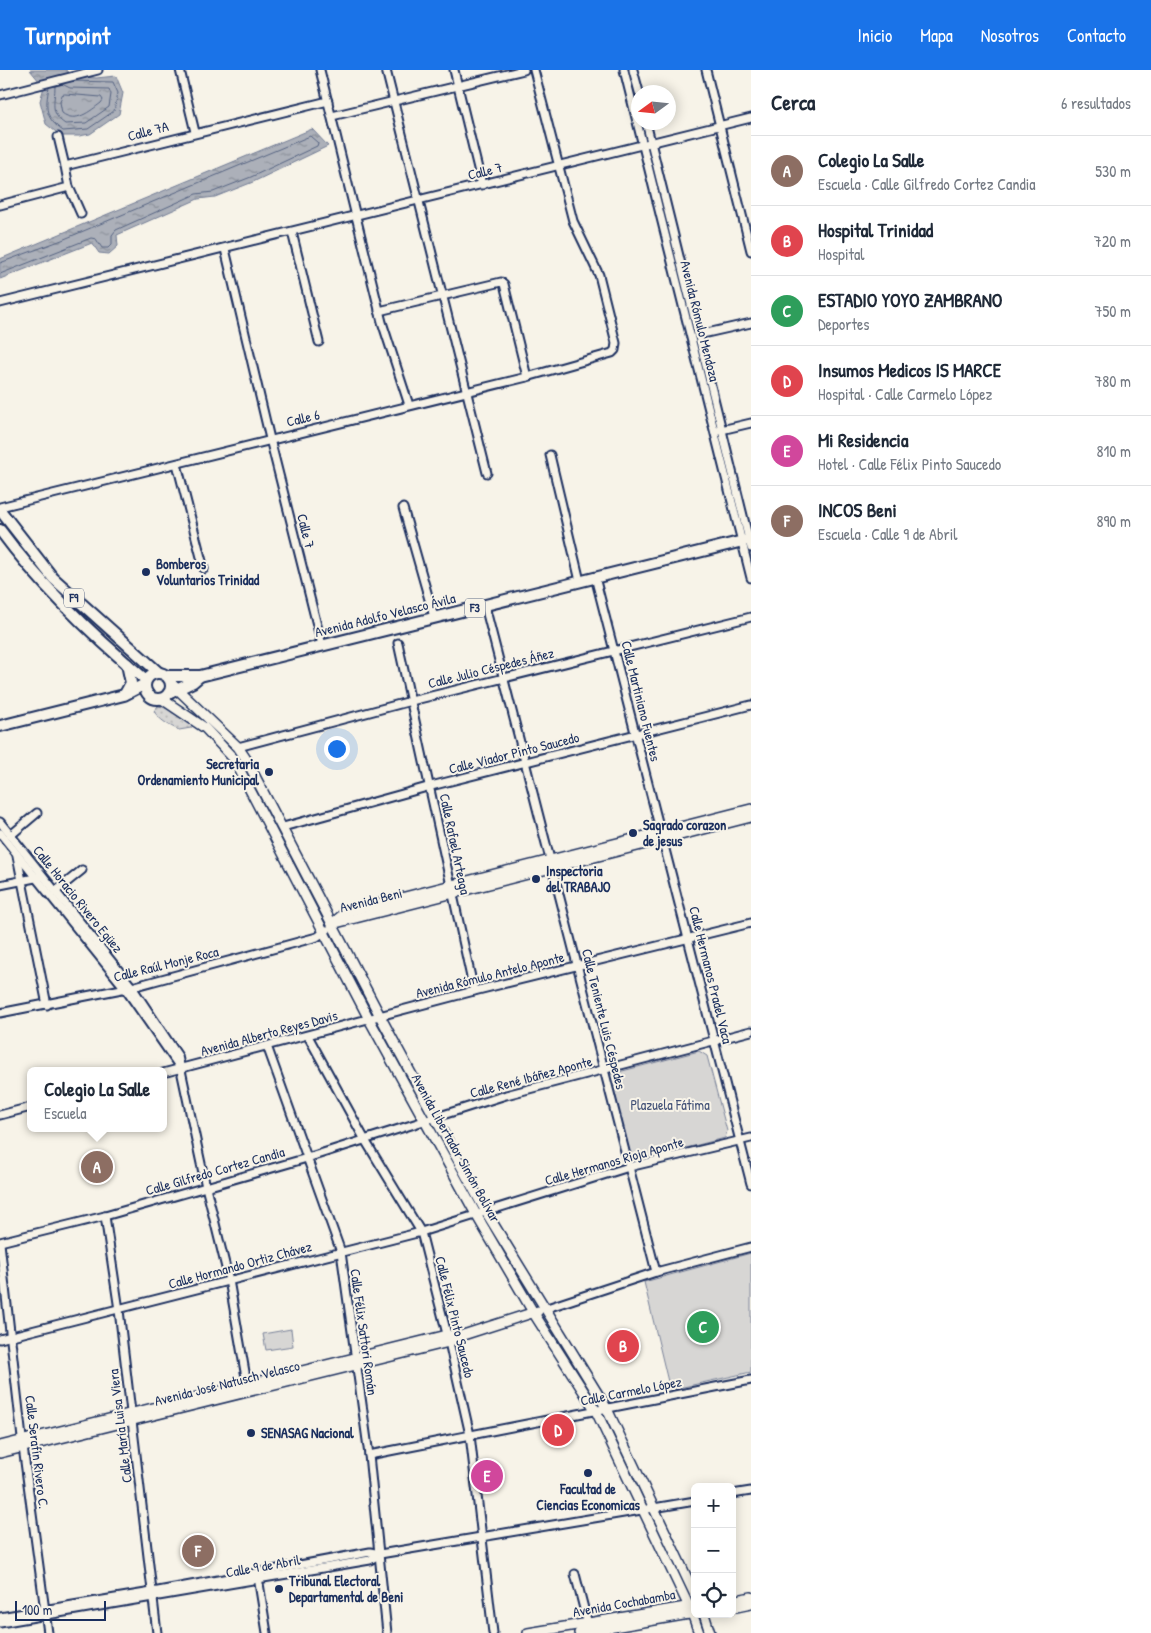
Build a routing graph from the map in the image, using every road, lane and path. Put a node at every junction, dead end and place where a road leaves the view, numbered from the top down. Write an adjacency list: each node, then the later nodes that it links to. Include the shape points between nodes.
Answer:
1 (98, 70): 13 (street)
2 (180, 70): 20 (street)
3 (320, 70): 14 (street)
4 (386, 70): 15 (street)
5 (454, 70): 12 (street)
6 (524, 70): 12 (street)
7 (534, 70): 23 (street)
8 (624, 70): 22 (street, Avenida Rómulo Mendoza)
9 (633, 70): 11 (street)
10 (706, 70): 18 (street)
11 (637, 85)
12 (458, 86): 15 (street); 25 (street)
13 (0, 95)
14 (328, 101): 16 (street); 20 (street, Calle 7A)
15 (394, 101): 16 (street); 27 (street)
16 (332, 116): 30 (street)
17 (751, 118): 18 (street, Calle 7)
18 (720, 126): 22 (street, Calle 7); 33 (street)
19 (646, 130): 22 (street, Avenida Rómulo Mendoza)
20 (195, 132): 24 (street, Calle 7A)
21 (58, 137): 24 (street)
22 (647, 142): 23 (street, Calle 7); 38 (street, Avenida Rómulo Mendoza); 44 (street, Avenida Rómulo Mendoza)
23 (558, 165): 25 (street, Calle 7); 40 (street, Calle 6, via 573,221 599,275 615,350)
24 (65, 166): 26 (street)
25 (482, 185): 27 (street, Calle 7)
26 (69, 187): 28 (street); 29 (street)
27 (419, 201): 30 (street, Calle 7); 34 (street)
28 (0, 204)
29 (81, 214)
30 (355, 217): 31 (street, Calle 7); 36 (street)
31 (292, 232): 32 (street, Calle 7); 39 (street)
32 (225, 249): 35 (street, Calle 7); 45 (street, Calle 7)
33 (751, 251)
34 (442, 296): 36 (street); 40 (street, via 501,282 504,284); 41 (street)
35 (0, 303)
36 (379, 311): 42 (street)
37 (751, 323): 38 (street)
38 (698, 335): 44 (street, Avenida Rómulo Mendoza)
39 (319, 342)
40 (527, 377): 41 (street, Calle 6)
41 (466, 391): 42 (street, Calle 6); 48 (street)
42 (409, 405): 45 (street, Calle 6)
43 (751, 423): 44 (street)
44 (718, 431): 52 (street, Avenida Rómulo Mendoza)
45 (270, 439): 47 (street, Calle 6); 61 (street, Calle 7)
46 (550, 455): 56 (street)
47 (176, 464): 50 (street, Calle 6); 53 (street)
48 (487, 472)
49 (403, 508): 58 (street)
50 (0, 509): 66 (highway, F9, via 53,578)
51 (0, 530): 63 (highway, F9, via 64,606)
52 (749, 542): 54 (highway, Avenida Adolfo Velasco Ávila / F3); 55 (street, Avenida Rómulo Mendoza)
53 (204, 569)
54 (595, 577): 56 (highway, Avenida Adolfo Velasco Ávila / F3); 62 (street, Calle Martiniano Fuentes)
55 (751, 578)
56 (580, 581): 57 (highway, Avenida Adolfo Velasco Ávila / F3)
57 (485, 606): 58 (highway, Avenida Adolfo Velasco Ávila / F3); 65 (street, Calle Teniente Luis Céspedes)
58 (434, 617): 61 (highway, Avenida Adolfo Velasco Ávila / F3)
59 (751, 617): 62 (street, Calle Julio Céspedes Áñez)
60 (398, 643): 70 (street, Calle Rafael Arteaga)
61 (322, 645): 64 (highway, Avenida Adolfo Velasco Ávila / F3)
62 (615, 650): 65 (street, Calle Julio Céspedes Áñez); 73 (street, Calle Martiniano Fuentes)
63 (127, 664): 67 (highway, F9); 68 (highway, via 131,683)
64 (200, 676): 66 (highway, Avenida Adolfo Velasco Ávila / F3); 66 (highway, Avenida Adolfo Velasco Ávila / F3)
65 (503, 677): 70 (street, Calle Julio Céspedes Áñez); 75 (street, Calle Teniente Luis Céspedes)
66 (169, 680): 67 (highway, via 152,674); 69 (highway); 74 (main road, Avenida Libertador Simón Bolívar)
67 (146, 686): 68 (highway); 69 (highway, F9, via 153,698)
68 (124, 695): 72 (highway)
69 (165, 696): 96 (main road, Avenida Libertador Simón Bolívar, via 205,728 234,759)
70 (411, 701): 74 (street, Calle Julio Céspedes Áñez); 76 (street, Calle Rafael Arteaga)
71 (751, 705): 73 (street, Calle Viador Pinto Saucedo)
72 (0, 726)
73 (636, 734): 75 (street, Calle Viador Pinto Saucedo); 84 (street, Calle Martiniano Fuentes)
74 (238, 747): 81 (main road, Avenida Libertador Simón Bolívar)
75 (524, 763): 76 (street, Calle Viador Pinto Saucedo); 86 (street, Calle Teniente Luis Céspedes)
76 (431, 786): 81 (street, Calle Viador Pinto Saucedo); 92 (street, Calle Rafael Arteaga)
77 (751, 809): 84 (main road, Avenida Beni)
78 (37, 813): 83 (street)
79 (751, 817): 84 (main road, Avenida Beni)
80 (0, 822): 83 (street, Calle Horacio Rivero Egüez)
81 (283, 826): 95 (main road, Avenida Libertador Simón Bolívar)
82 (0, 833): 85 (street, Calle Horacio Rivero Egüez)
83 (11, 835): 85 (street, Calle Horacio Rivero Egüez)
84 (662, 835): 86 (main road, Avenida Beni); 97 (street, Calle Hermanos Pradel Vaca)
85 (19, 851): 88 (street, Calle Horacio Rivero Egüez); 89 (street, Calle Horacio Rivero Egüez); 90 (street)
86 (551, 863): 92 (main road, Avenida Beni); 98 (street, Calle Teniente Luis Céspedes)
87 (82, 870): 93 (street)
88 (45, 877): 89 (street); 93 (street, Calle Horacio Rivero Egüez)
89 (36, 878): 90 (street); 99 (street, Calle Horacio Rivero Egüez)
90 (22, 881): 91 (street); 102 (street)
91 (0, 885)
92 (452, 889): 95 (main road, Avenida Beni, via 346,912); 101 (street, Calle Rafael Arteaga)
93 (56, 891): 100 (street, Calle Horacio Rivero Egüez)
94 (751, 923): 97 (street, Avenida Rómulo Antelo Aponte)
95 (332, 924): 96 (street, Calle Raúl Monje Roca); 104 (main road, Avenida Libertador Simón Bolívar)
96 (324, 933): 100 (street, Calle Raúl Monje Roca); 105 (main road, Avenida Libertador Simón Bolívar)
97 (689, 938): 98 (street, Avenida Rómulo Antelo Aponte); 108 (street, Calle Hermanos Pradel Vaca)
98 (577, 966): 101 (street, Avenida Rómulo Antelo Aponte); 111 (street, Calle Teniente Luis Céspedes)
99 (124, 987): 100 (street, Calle Raúl Monje Roca); 102 (street, Calle Raúl Monje Roca); 110 (street, Calle Horacio Rivero Egüez)
100 (132, 987): 110 (street, Calle Horacio Rivero Egüez, via 178,1056)
101 (474, 991): 104 (street, Avenida Rómulo Antelo Aponte)
102 (47, 1005): 103 (street, Calle Raúl Monje Roca)
103 (0, 1013)
104 (380, 1016): 105 (street, Avenida Alberto Reyes Davis); 115 (main road, Avenida Libertador Simón Bolívar)
105 (369, 1019): 107 (street, Avenida Alberto Reyes Davis); 115 (main road, Avenida Libertador Simón Bolívar)
106 (751, 1031): 108 (street, Calle René Ibáñez Aponte)
107 (308, 1036): 109 (street, Avenida Alberto Reyes Davis); 117 (street, Calle Félix Pinto Saucedo)
108 (715, 1040): 111 (street, Calle René Ibáñez Aponte); 118 (street, Calle Hermanos Pradel Vaca)
109 (267, 1046): 110 (street, Avenida Alberto Reyes Davis); 119 (street, Calle Félix Sattori Román)
110 (180, 1069): 112 (street, Avenida Alberto Reyes Davis); 122 (street, Calle Horacio Rivero Egüez)
111 (604, 1070): 115 (street, Calle René Ibáñez Aponte, via 506,1095); 120 (street, Calle Teniente Luis Céspedes)
112 (167, 1072)
113 (27, 1108): 114 (street)
114 (0, 1115)
115 (430, 1119): 117 (street, Calle Gilfredo Cortez Candia); 123 (main road, Avenida Libertador Simón Bolívar)
116 (751, 1138): 118 (street, Calle Hermanos Rioja Aponte)
117 (365, 1140): 119 (street, Calle Gilfredo Cortez Candia); 125 (street, Calle Félix Pinto Saucedo)
118 (739, 1140): 120 (street, Calle Hermanos Rioja Aponte); 121 (street, Calle Hermanos Pradel Vaca)
119 (307, 1158): 122 (street, Calle Gilfredo Cortez Candia); 128 (street, Calle Félix Sattori Román)
120 (629, 1167): 123 (street, Calle Hermanos Rioja Aponte); 129 (street, Calle Teniente Luis Céspedes)
121 (751, 1184)
122 (206, 1188): 124 (street, Calle Gilfredo Cortez Candia); 130 (street, Calle Horacio Rivero Egüez)
123 (481, 1214): 125 (street, Calle Hormando Ortiz Chávez); 131 (main road, Avenida Libertador Simón Bolívar); 133 (main road, Avenida Libertador Simón Bolívar)
124 (105, 1216): 126 (street, Calle Gilfredo Cortez Candia); 132 (street, Calle María Luisa Viera)
125 (421, 1232): 128 (street, Calle Hormando Ortiz Chávez); 136 (street, Calle Félix Pinto Saucedo)
126 (0, 1243): 134 (street, Calle Serafín Rivero C.)
127 (751, 1247): 129 (street)
128 (341, 1252): 130 (street, Calle Hormando Ortiz Chávez); 137 (street, Calle Félix Sattori Román)
129 (656, 1272): 131 (street)
130 (229, 1280): 132 (street, Calle Hormando Ortiz Chávez); 139 (street, Calle Horacio Rivero Egüez)
131 (544, 1309): 133 (main road, Avenida José Natusch Velasco); 140 (main road, Avenida Libertador Simón Bolívar)
132 (119, 1310): 134 (street, Calle Hormando Ortiz Chávez); 142 (street, Calle María Luisa Viera)
133 (533, 1312): 136 (main road, Avenida José Natusch Velasco); 141 (main road, Avenida Libertador Simón Bolívar)
134 (10, 1337): 135 (street, Calle Hormando Ortiz Chávez); 144 (street, Calle Serafín Rivero C.)
135 (0, 1339)
136 (448, 1339): 137 (main road, Avenida José Natusch Velasco); 143 (street, Calle Félix Pinto Saucedo)
137 (355, 1361): 139 (main road, Avenida José Natusch Velasco); 147 (street, Calle Félix Sattori Román)
138 (751, 1380): 140 (street, Calle Carmelo López)
139 (248, 1388): 142 (main road, Avenida José Natusch Velasco)
140 (607, 1409): 141 (street, Calle Carmelo López); 151 (main road, Avenida Libertador Simón Bolívar)
141 (596, 1411): 143 (street, Calle Carmelo López); 152 (main road, Avenida Libertador Simón Bolívar)
142 (132, 1417): 144 (main road, Avenida José Natusch Velasco); 158 (street, Calle María Luisa Viera)
143 (470, 1436): 147 (street, Calle Carmelo López); 153 (street, Calle Félix Pinto Saucedo)
144 (22, 1444): 145 (main road, Avenida José Natusch Velasco); 146 (main road, Avenida José Natusch Velasco); 165 (street, Calle Serafín Rivero C.)
145 (0, 1446)
146 (0, 1453)
147 (369, 1455): 154 (street, Calle Félix Sattori Román)
148 (751, 1491): 149 (street)
149 (736, 1493)
150 (691, 1502): 151 (street, Calle 9 de Abril)
151 (654, 1509): 152 (street, Calle 9 de Abril); 157 (main road, Avenida Libertador Simón Bolívar)
152 (641, 1510): 153 (street, Calle 9 de Abril); 162 (main road, Avenida Libertador Simón Bolívar)
153 (482, 1537): 154 (street, Calle 9 de Abril); 175 (street, Calle Félix Pinto Saucedo)
154 (380, 1554): 156 (street, Calle 9 de Abril, via 370,1560); 174 (street, Calle Félix Sattori Román)
155 (575, 1574): 170 (street)
156 (258, 1576): 158 (street, Calle 9 de Abril); 173 (street)
157 (691, 1588)
158 (153, 1595): 165 (street, Calle 9 de Abril); 172 (street, Calle María Luisa Viera)
159 (751, 1597): 160 (main road)
160 (736, 1600)
161 (751, 1604): 163 (main road)
162 (691, 1607)
163 (736, 1607)
164 (691, 1609): 170 (main road, Avenida Cochabamba)
165 (45, 1612): 166 (street, Calle 9 de Abril); 169 (street, Calle 9 de Abril); 171 (street, Calle Serafín Rivero C.)
166 (0, 1617)
167 (695, 1618): 178 (main road, Avenida Libertador Simón Bolívar)
168 (705, 1618): 179 (main road)
169 (0, 1623)
170 (589, 1629): 176 (main road, Avenida Cochabamba); 177 (main road, Avenida Cochabamba)
171 (48, 1633)
172 (157, 1633)
173 (267, 1633)
174 (387, 1633)
175 (493, 1633)
176 (528, 1633)
177 (579, 1633)
178 (699, 1633)
179 (710, 1633)

